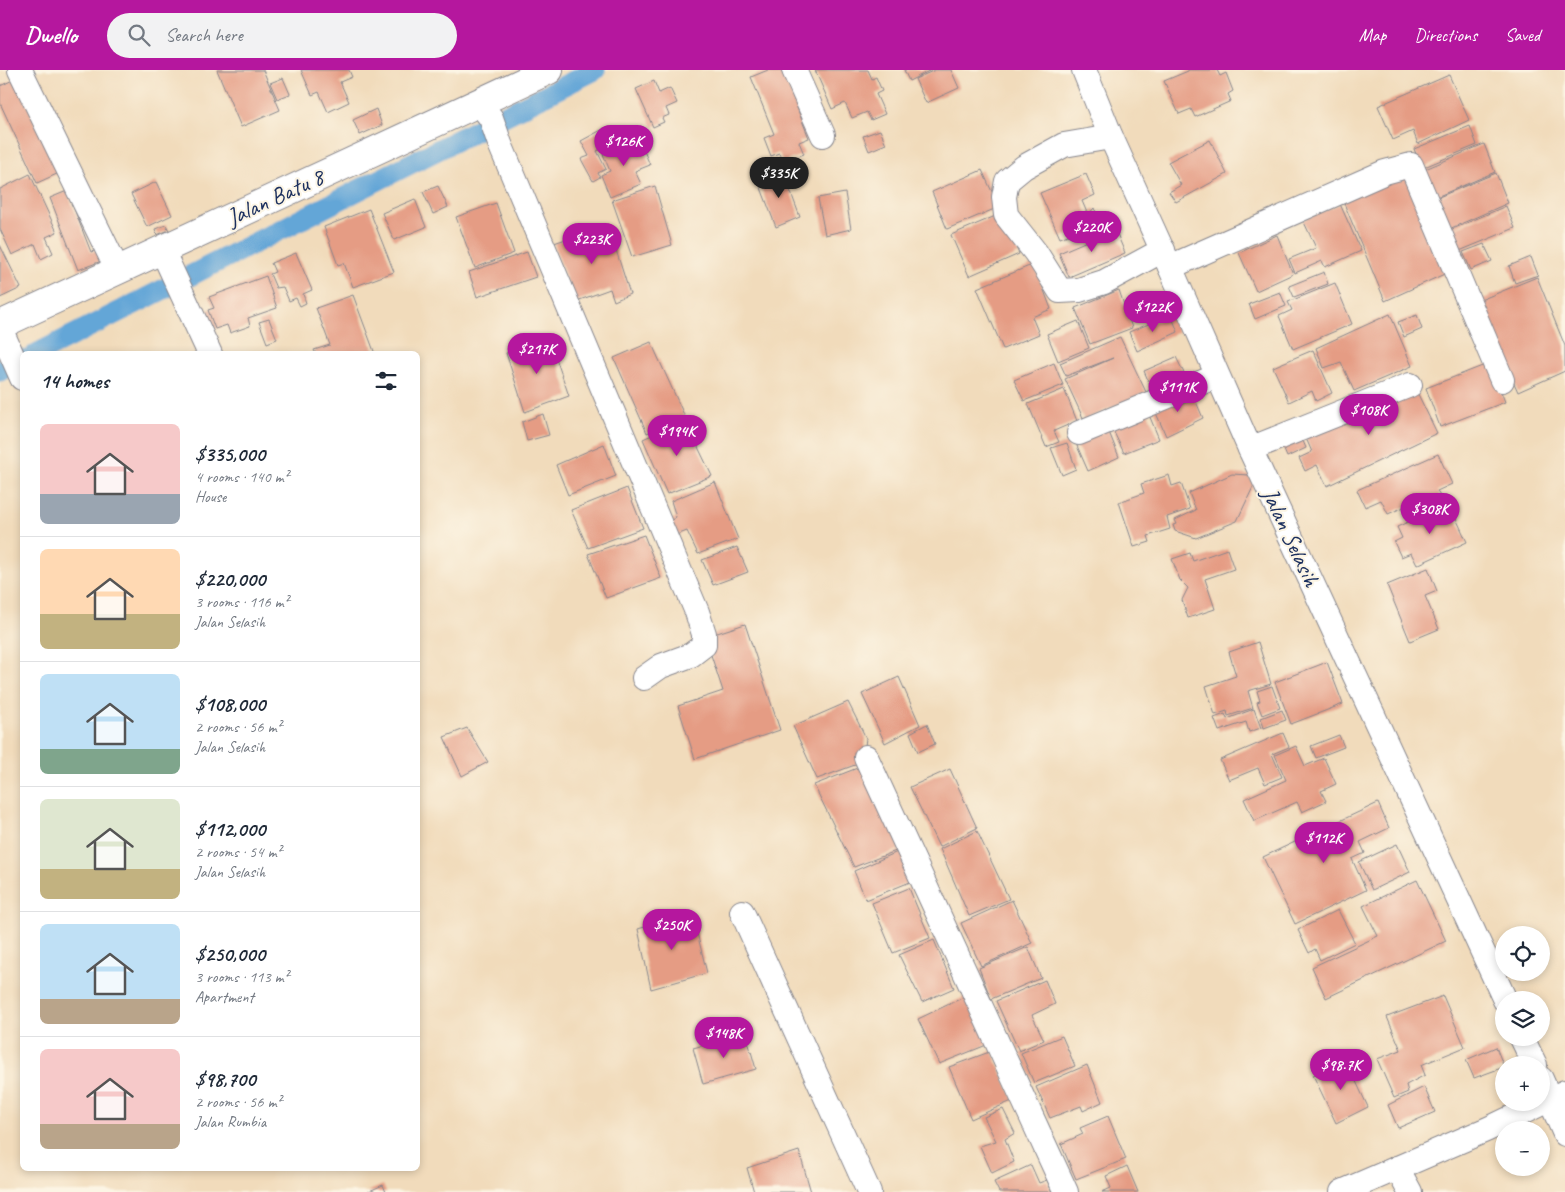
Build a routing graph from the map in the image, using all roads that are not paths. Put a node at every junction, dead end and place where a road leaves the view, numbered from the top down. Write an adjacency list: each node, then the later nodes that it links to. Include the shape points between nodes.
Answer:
1 (20, 70): 11 (street)
2 (549, 70): 5 (street, Jalan Batu 8)
3 (794, 70): 7 (street)
4 (1084, 70): 8 (street, Jalan Selasih)
5 (522, 76): 6 (street, Jalan Batu 8)
6 (485, 110): 10 (street, Jalan Batu 8); 20 (street, via 704,634 704,645 691,655 661,666)
7 (823, 134)
8 (1111, 137): 9 (street, Jalan Selasih); 9 (street, via 1064,145 1024,167 1007,181 1004,197 1006,215 1060,291 1079,290)
9 (1167, 258): 15 (street, Jalan Selasih); 16 (street, via 1385,172 1412,166)
10 (168, 261): 11 (street, Jalan Batu 8); 13 (street)
11 (118, 270): 12 (street, Jalan Batu 8)
12 (2, 333): 14 (street)
13 (209, 351)
14 (20, 374)
15 (1218, 376): 18 (street); 19 (street, Jalan Selasih)
16 (1502, 380)
17 (1410, 384): 19 (street)
18 (1079, 433)
19 (1250, 449): 23 (street, Jalan Selasih)
20 (644, 678)
21 (866, 757): 28 (street)
22 (742, 912): 27 (street)
23 (1501, 991)
24 (1552, 1090): 25 (street); 26 (street, via 1488,1129)
25 (1565, 1134)
26 (1397, 1168): 29 (street); 30 (street)
27 (869, 1192)
28 (1066, 1192)
29 (1342, 1192)
30 (1410, 1192)

